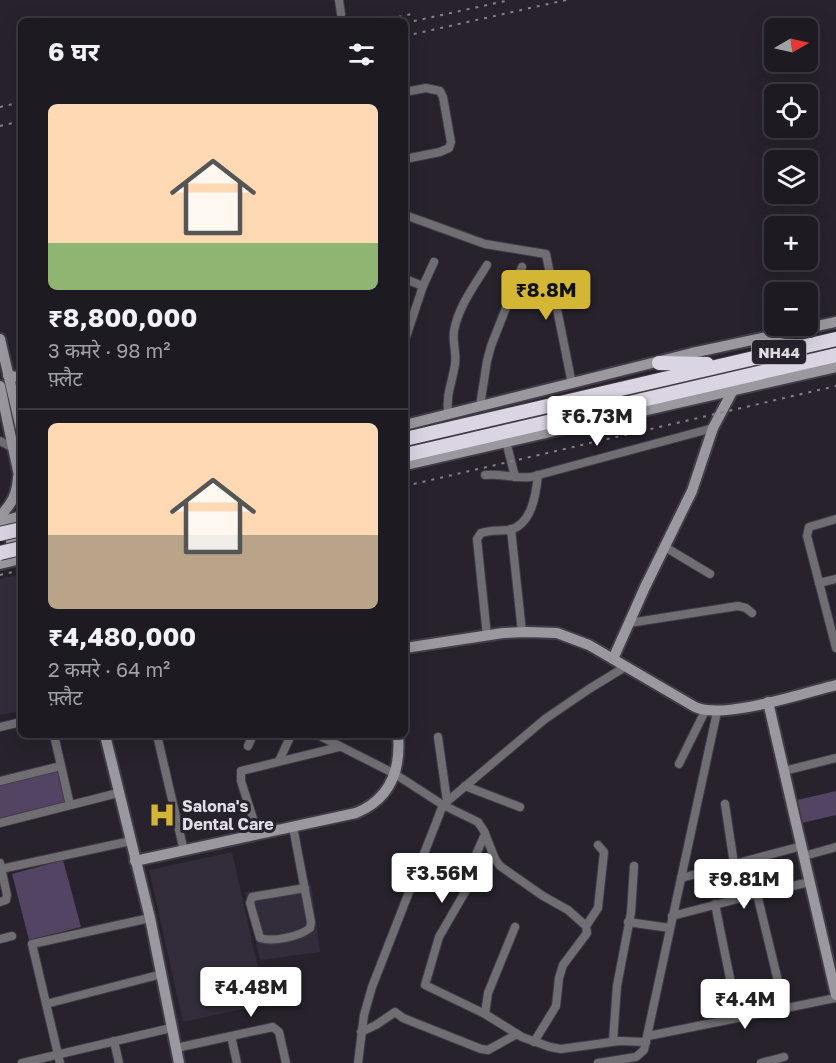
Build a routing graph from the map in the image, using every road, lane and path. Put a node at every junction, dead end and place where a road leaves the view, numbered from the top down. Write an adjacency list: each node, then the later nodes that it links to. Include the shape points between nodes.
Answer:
1 (339, 0): 2 (street)
2 (341, 14)
3 (408, 91): 4 (street, via 426,88 440,91 451,142 449,148 440,152)
4 (408, 158)
5 (408, 216): 21 (street, via 485,244 546,254)
6 (434, 262): 10 (street)
7 (487, 265): 25 (street, via 461,309 453,333 454,366 447,392)
8 (522, 267): 24 (street, via 491,346)
9 (408, 280): 10 (street)
10 (423, 286): 12 (street)
11 (836, 322): 16 (street)
12 (408, 331)
13 (0, 339): 19 (street)
14 (836, 339): 17 (highway, NH44)
15 (836, 356): 27 (highway, NH44)
16 (659, 363): 17 (highway); 21 (street)
17 (722, 366): 30 (highway, NH44)
18 (836, 367): 23 (street)
19 (8, 375): 20 (street); 26 (street)
20 (18, 377)
21 (572, 384): 24 (street)
22 (0, 386): 33 (street)
23 (733, 390): 28 (street); 32 (street)
24 (480, 406): 25 (street)
25 (448, 414): 29 (street)
26 (18, 417)
27 (526, 427): 34 (highway); 35 (highway, NH44)
28 (713, 428): 39 (street); 48 (street, via 698,475)
29 (408, 434)
30 (408, 434)
31 (0, 441): 33 (street)
32 (507, 441): 34 (street); 40 (street)
33 (13, 448): 37 (street)
34 (458, 452): 36 (street)
35 (410, 454)
36 (408, 464)
37 (18, 472): 41 (street, via 12,503)
38 (485, 475): 40 (street)
39 (538, 475): 40 (street); 45 (street, via 536,495 526,518)
40 (515, 477)
41 (0, 516)
42 (18, 517): 44 (street)
43 (836, 519): 54 (street, via 813,525 807,531)
44 (0, 522): 51 (street, via 6,526 12,545)
45 (511, 529): 57 (street); 58 (street, via 485,531 477,539)
46 (18, 530): 47 (highway, bridge)
47 (0, 534)
48 (665, 547): 52 (street); 56 (street)
49 (18, 550): 51 (highway, bridge)
50 (18, 559): 51 (street)
51 (2, 560)
52 (710, 574)
53 (836, 579): 54 (street)
54 (819, 583): 60 (street)
55 (752, 614): 56 (street, via 738,606)
56 (629, 623): 61 (street)
57 (522, 632): 58 (street); 61 (street, via 557,633)
58 (487, 636): 59 (street)
59 (408, 648)
60 (836, 648)
61 (613, 659): 62 (street)
62 (625, 667): 65 (street); 85 (street, via 545,719)
63 (836, 686): 64 (street)
64 (768, 702): 65 (street); 82 (street)
65 (711, 712): 80 (street); 104 (street)
66 (18, 723): 67 (street)
67 (0, 727)
68 (438, 737): 87 (street)
69 (55, 738): 81 (street)
70 (106, 738): 86 (street)
71 (158, 738): 98 (street)
72 (252, 738): 76 (street)
73 (290, 738): 79 (street)
74 (323, 738): 77 (street)
75 (398, 738): 83 (street)
76 (248, 746)
77 (339, 747): 79 (street); 83 (street)
78 (836, 758): 82 (street)
79 (279, 761): 93 (street, via 241,771)
80 (679, 764)
81 (61, 766): 84 (street); 89 (street)
82 (783, 771): 99 (street)
83 (395, 774): 87 (street); 92 (street, via 369,808)
84 (0, 781)
85 (465, 786): 87 (street); 90 (street)
86 (118, 793): 89 (street); 95 (street)
87 (445, 803): 94 (street, via 475,819); 125 (street, via 372,987)
88 (725, 804): 101 (street)
89 (70, 805): 91 (street)
90 (520, 807)
91 (0, 823)
92 (293, 827): 93 (street); 106 (street)
93 (258, 834): 98 (street)
94 (485, 834): 113 (street, via 500,866); 122 (street, via 474,859 469,885 439,937 425,985)
95 (131, 841): 100 (street); 102 (street)
96 (598, 845): 113 (street, via 604,852 598,908)
97 (836, 847): 99 (street)
98 (184, 851): 100 (street)
99 (803, 851): 101 (street); 105 (street)
100 (135, 861): 111 (street)
101 (734, 864): 104 (street)
102 (1, 866): 108 (street, via 7,894 6,900)
103 (634, 866): 112 (street)
104 (681, 878): 110 (street)
105 (810, 882): 107 (street); 119 (street)
106 (305, 888): 106 (street, via 310,928 303,933 260,938 250,903 252,897)
107 (757, 894): 109 (street); 121 (street)
108 (0, 902)
109 (715, 904): 110 (street); 123 (street)
110 (672, 916): 115 (street)
111 (150, 918): 118 (street); 120 (street, via 32,944)
112 (628, 922): 115 (street); 130 (street)
113 (586, 926): 131 (street, via 587,933 562,965 556,1006)
114 (515, 927): 122 (street, via 488,993)
115 (670, 928): 128 (street)
116 (12, 936): 117 (street)
117 (0, 939)
118 (162, 974): 120 (street); 124 (street)
119 (836, 996): 121 (street)
120 (46, 1004): 134 (street)
121 (785, 1010): 123 (street)
122 (485, 1014): 126 (street)
123 (738, 1018): 128 (street)
124 (171, 1028): 129 (street); 132 (street)
125 (361, 1032): 126 (street, via 395,1012 481,1049 488,1050); 140 (street)
126 (518, 1034): 131 (street)
127 (231, 1036): 132 (street); 138 (street); 139 (street, via 277,1028)
128 (647, 1039): 130 (street); 141 (street, via 644,1050 636,1057)
129 (114, 1041): 134 (street); 136 (street)
130 (613, 1041): 131 (street, via 561,1049)
131 (534, 1042)
132 (176, 1048): 137 (street)
133 (784, 1057): 142 (street)
134 (59, 1059): 135 (street)
135 (22, 1063)
136 (119, 1063)
137 (179, 1063)
138 (237, 1063)
139 (286, 1063)
140 (358, 1063)
141 (598, 1063)
142 (762, 1063)

